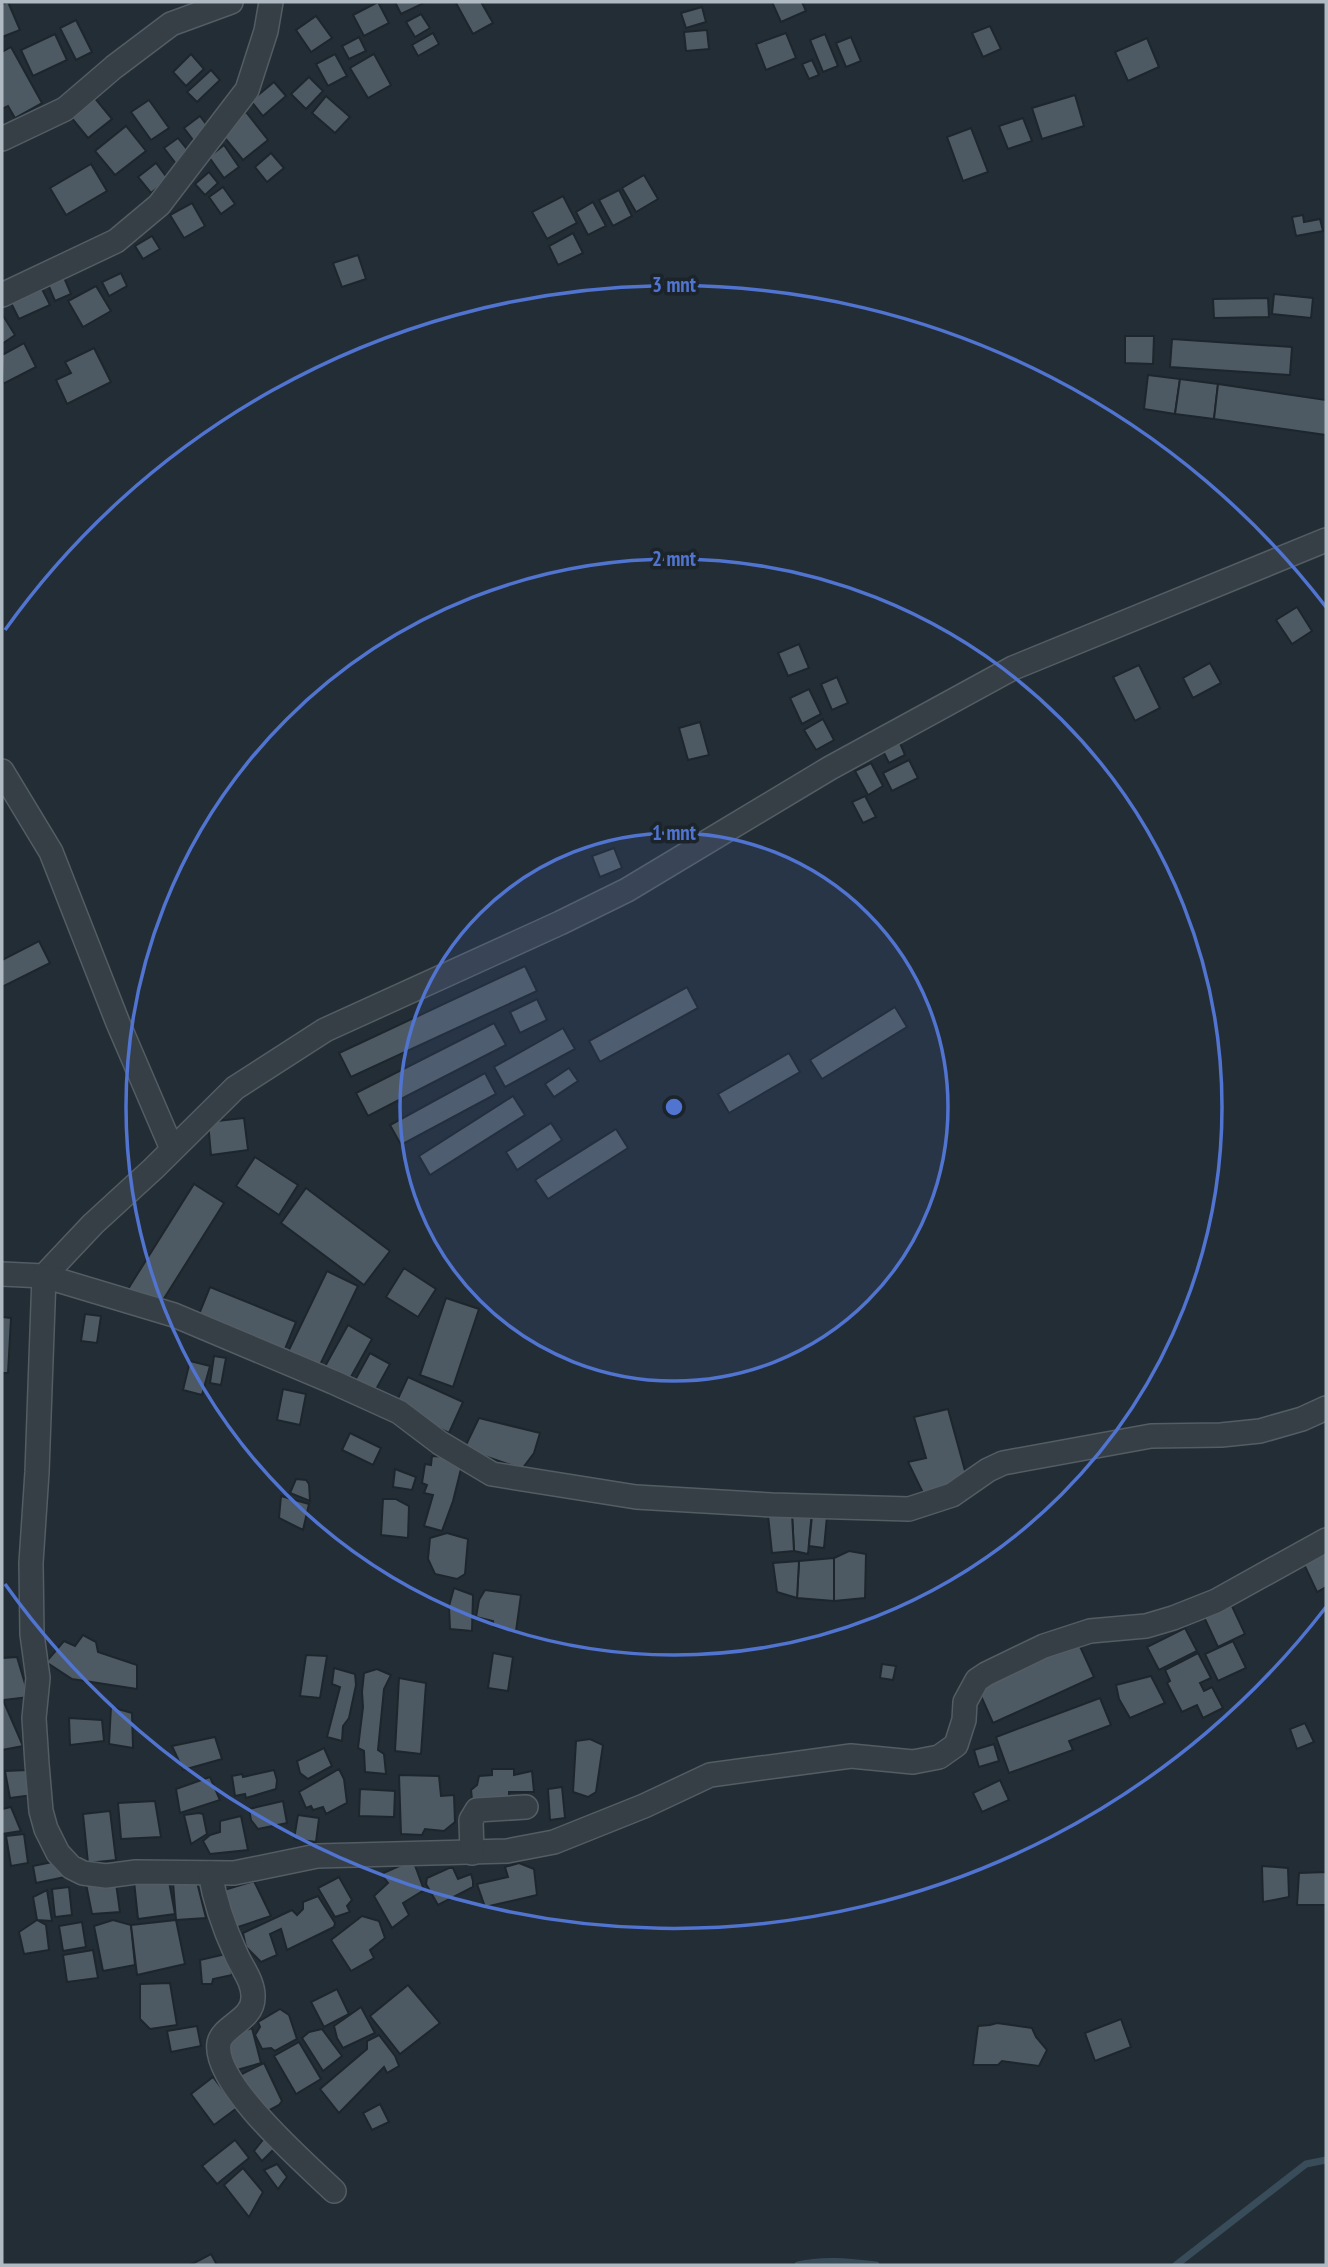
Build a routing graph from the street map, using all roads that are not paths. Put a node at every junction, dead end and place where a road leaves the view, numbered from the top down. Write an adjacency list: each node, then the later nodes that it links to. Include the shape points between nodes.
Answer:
1 (231, 2): 3 (street, via 171,24 65,109)
2 (271, 2): 4 (street, via 267,31 247,90 159,205 116,241)
3 (2, 139)
4 (2, 295)
5 (1326, 540): 7 (street, via 1013,668 830,768 626,890 325,1030 235,1088)
6 (2, 771): 7 (street, via 51,852)
7 (173, 1149): 9 (street)
8 (2, 1273): 9 (street)
9 (44, 1276): 10 (street, via 174,1315 333,1382 399,1412 492,1474 636,1497 909,1509 952,1495 1003,1463 1138,1438 1260,1431); 14 (street, via 31,1563 38,1678 34,1718 46,1829 58,1853 83,1873)
10 (1326, 1408)
11 (1326, 1540): 13 (street, via 1216,1601 1173,1618 1146,1626 1090,1630 986,1674 965,1702 956,1745 939,1756 913,1762 851,1756 710,1775 554,1842)
12 (526, 1807): 13 (street, via 477,1810 471,1820)
13 (472, 1853): 14 (street, via 332,1855 234,1873)
14 (210, 1873): 15 (street, via 215,1903 254,2000 220,2039 223,2066 250,2108)
15 (334, 2191)

